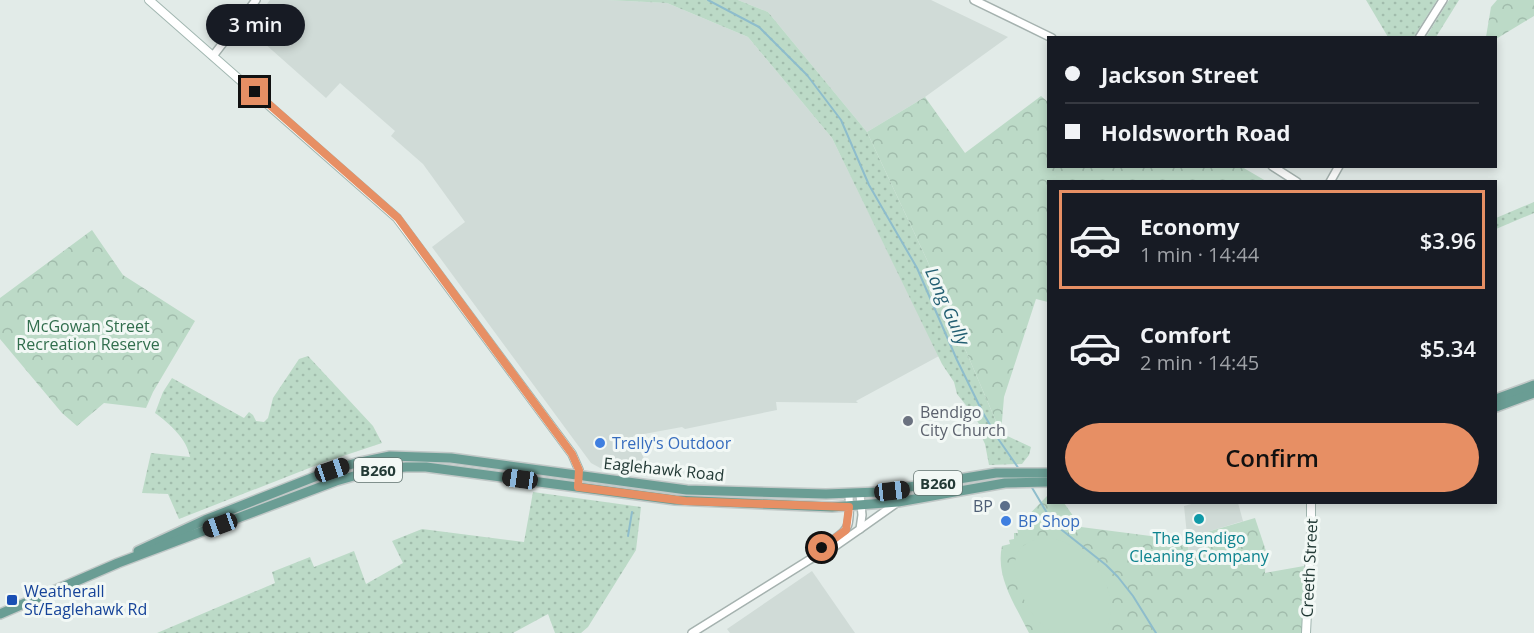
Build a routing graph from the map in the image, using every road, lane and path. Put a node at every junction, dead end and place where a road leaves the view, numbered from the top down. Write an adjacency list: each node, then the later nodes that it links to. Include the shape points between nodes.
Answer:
1 (148, 0): 7 (main road)
2 (256, 0): 7 (street)
3 (974, 0): 5 (street)
4 (1443, 0): 6 (street)
5 (1048, 36)
6 (1420, 36)
7 (213, 56): 15 (main road, via 398,218 572,454)
8 (1275, 168): 9 (street)
9 (1294, 180)
10 (1534, 385): 12 (main road)
11 (1534, 393): 13 (main road)
12 (1497, 399)
13 (1497, 407)
14 (1047, 472): 20 (main road, Eaglehawk Road / B260, via 981,475)
15 (579, 476): 17 (main road); 18 (main road, Eaglehawk Road / B260, via 687,490); 29 (main road, Eaglehawk Road / B260, via 439,457 380,458 332,470 205,520)
16 (1047, 482): 21 (main road, Eaglehawk Road / B260, via 976,487)
17 (578, 487): 25 (main road, Eaglehawk Road / B260, via 685,501); 29 (main road, Eaglehawk Road / B260, via 436,468 375,470)
18 (775, 492): 19 (main road, Eaglehawk Road / B260); 25 (main road, via 780,499)
19 (849, 494): 20 (main road, Eaglehawk Road / B260); 26 (street)
20 (860, 494): 24 (street)
21 (898, 502): 24 (main road, Eaglehawk Road / B260); 28 (street)
22 (1306, 504): 27 (main road)
23 (1311, 504): 27 (main road, Creeth Street)
24 (861, 506): 26 (main road, Eaglehawk Road / B260); 28 (street)
25 (832, 507): 26 (main road, Eaglehawk Road / B260)
26 (849, 507): 30 (street, via 846,530)
27 (1311, 514): 33 (main road, Creeth Street)
28 (860, 529): 30 (street)
29 (152, 547): 31 (main road, Eaglehawk Road / B260)
30 (809, 560): 32 (street)
31 (0, 614)
32 (692, 633)
33 (1305, 633)

